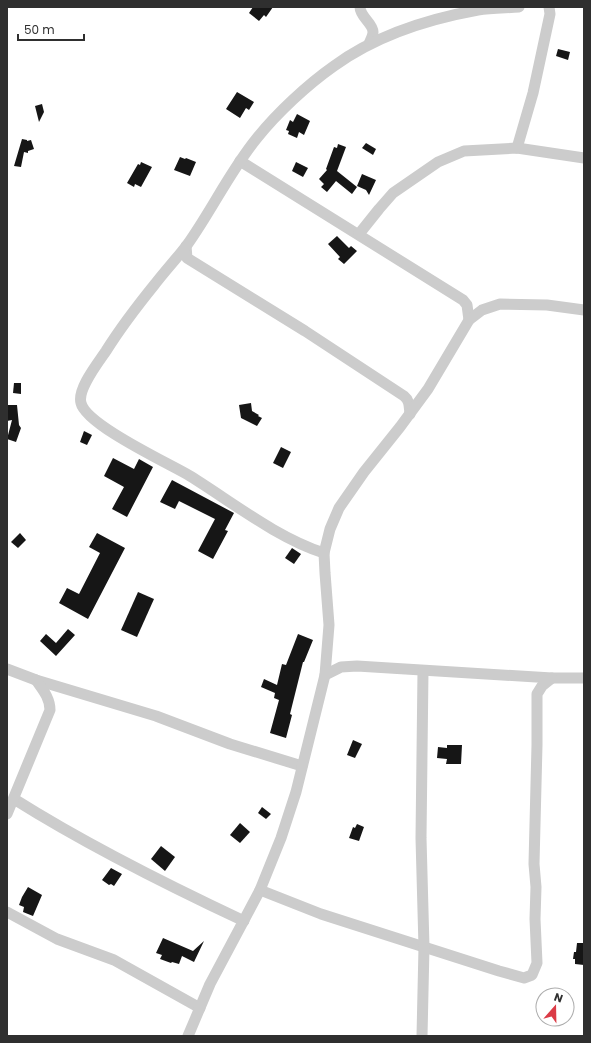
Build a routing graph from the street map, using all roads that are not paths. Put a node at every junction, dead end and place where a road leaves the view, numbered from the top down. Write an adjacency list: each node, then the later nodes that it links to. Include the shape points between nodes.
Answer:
1 (519, 7): 4 (street, via 479,10 444,18)
2 (549, 7): 5 (street, via 550,14 533,94)
3 (358, 8): 4 (street, via 373,30)
4 (369, 44): 7 (street, via 307,87 259,136)
5 (517, 148): 6 (street); 8 (street, via 464,151 438,162 394,193)
6 (584, 158)
7 (240, 161): 8 (street); 9 (street)
8 (359, 234): 11 (street, via 463,300 467,305)
9 (186, 246): 12 (street, via 187,258 404,396 408,400); 13 (street, via 117,334 88,378 80,401 83,408 113,432 248,514 305,547)
10 (584, 310): 11 (street, via 547,305 500,304 482,310)
11 (469, 320): 12 (street)
12 (410, 414): 13 (street, via 339,508)
13 (324, 553): 14 (street, via 329,625)
14 (327, 655): 15 (street); 18 (street)
15 (341, 667): 17 (street); 18 (street)
16 (7, 669): 21 (street)
17 (423, 671): 19 (street); 28 (street, via 421,838)
18 (326, 675): 22 (street)
19 (552, 678): 20 (street); 28 (street, via 538,690 536,701 535,970 532,975 524,978)
20 (584, 678)
21 (36, 680): 22 (street, via 156,716 230,744); 23 (street, via 48,697 50,710)
22 (302, 766): 25 (street, via 281,838)
23 (14, 799): 24 (street); 27 (street, via 122,861)
24 (7, 814)
25 (260, 890): 27 (street); 28 (street, via 321,914)
26 (7, 912): 29 (street, via 57,939 114,960)
27 (244, 922): 29 (street, via 210,984)
28 (424, 947): 31 (street)
29 (200, 1008): 30 (street)
30 (188, 1036)
31 (422, 1036)

